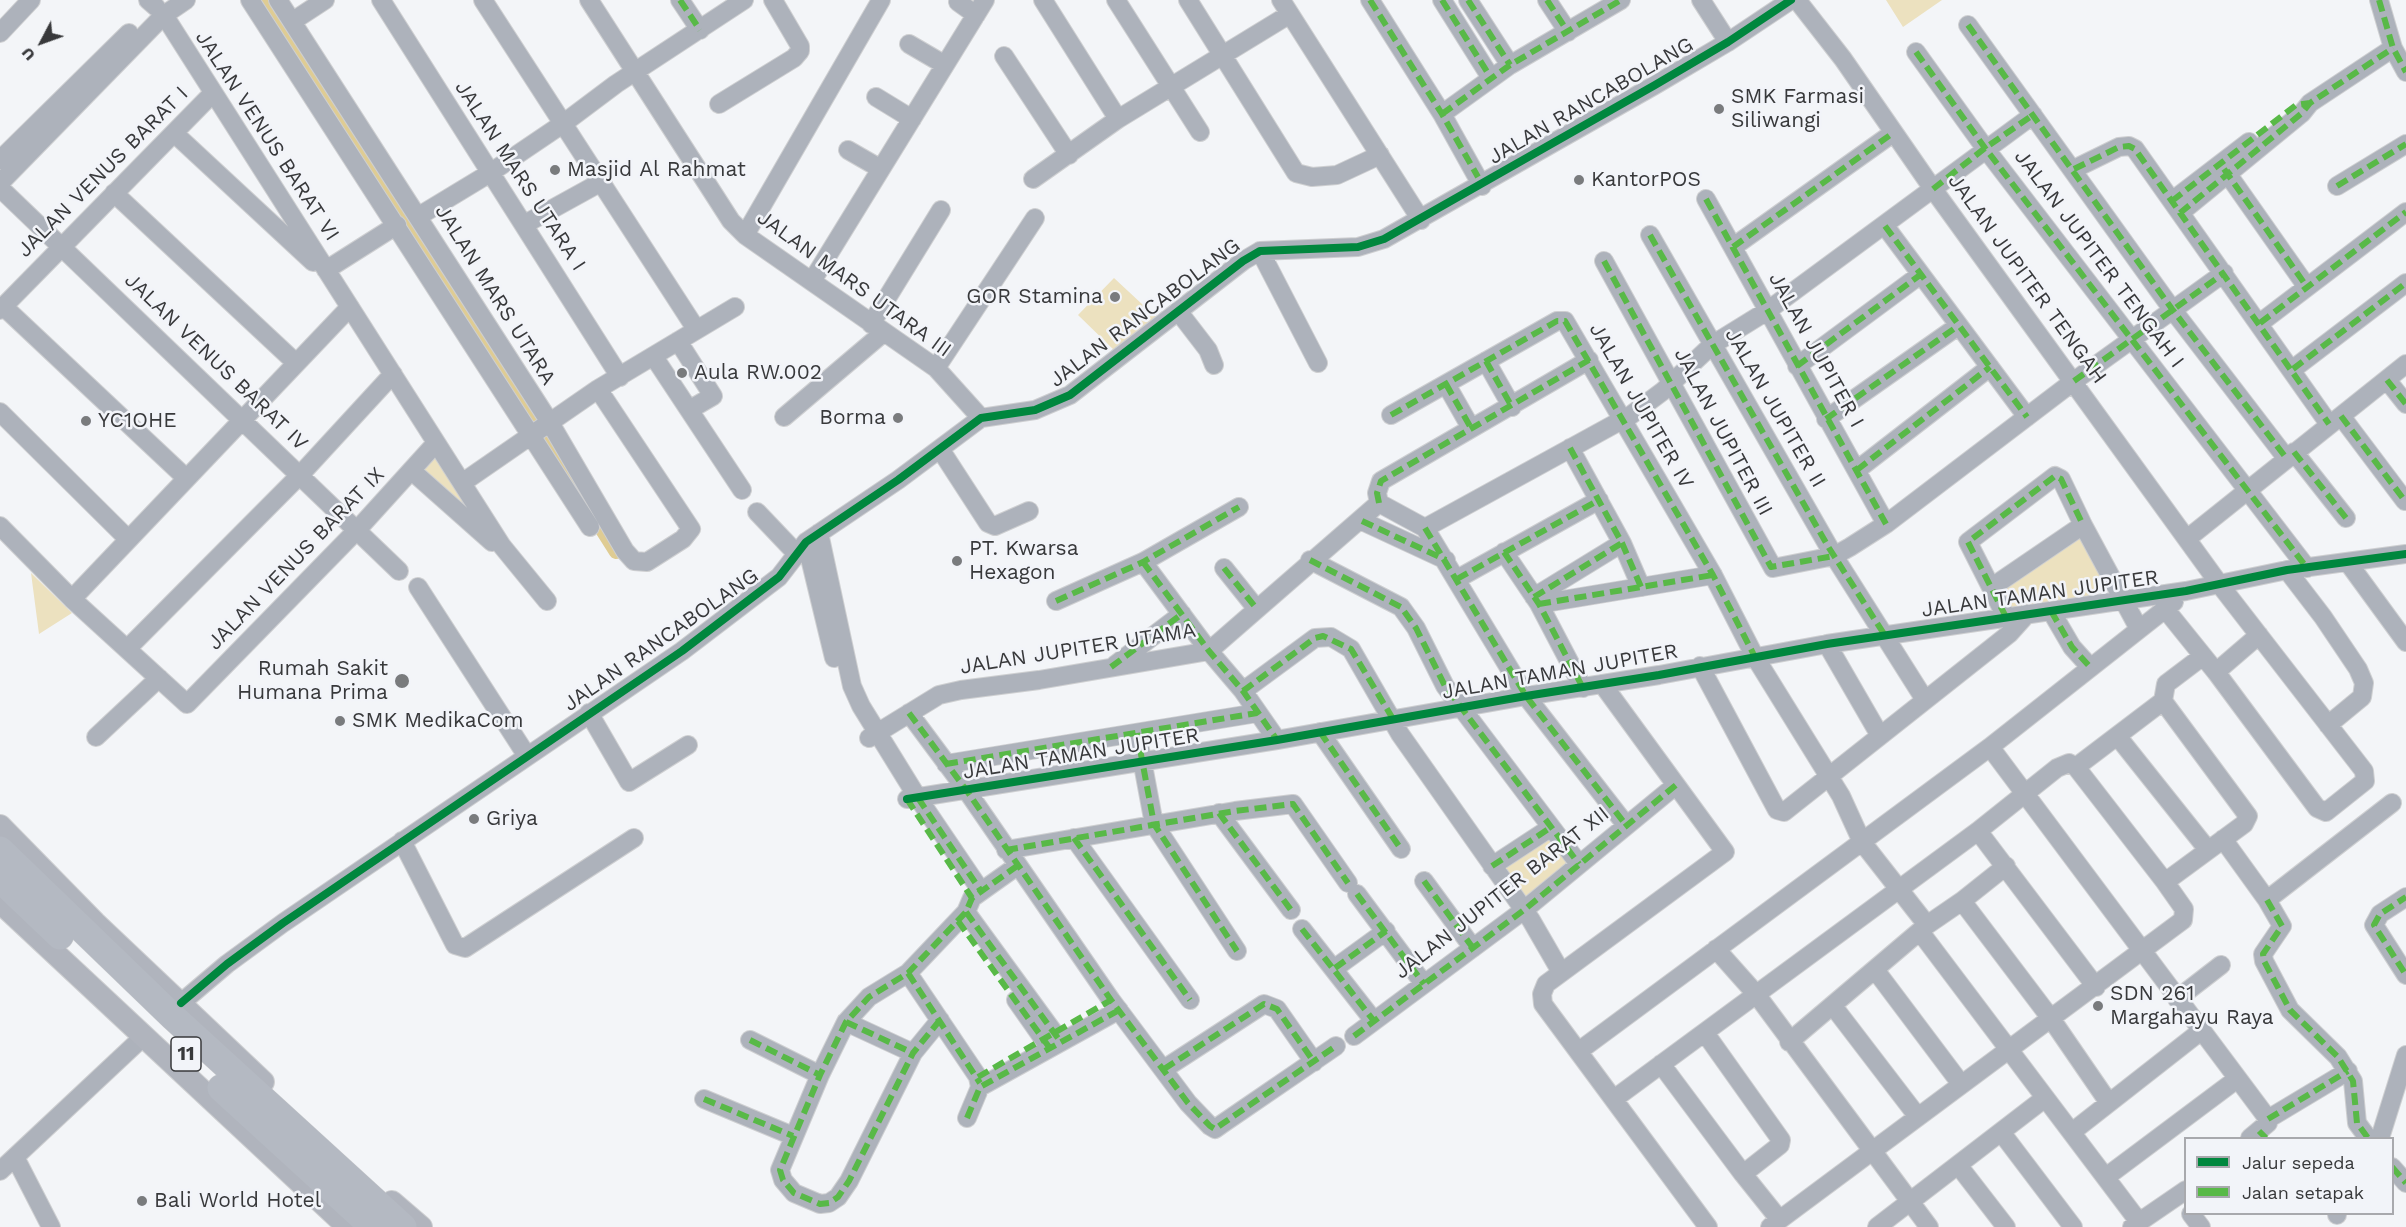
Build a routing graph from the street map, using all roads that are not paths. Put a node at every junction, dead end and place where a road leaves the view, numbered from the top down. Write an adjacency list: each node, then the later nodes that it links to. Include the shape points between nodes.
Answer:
1 (31, 0): 33 (street)
2 (186, 0): 26 (street)
3 (250, 0): 83 (street, JALAN MARS UTARA)
4 (278, 0): 29 (street, JALAN MARS UTARA)
5 (325, 0): 29 (street)
6 (381, 0): 66 (street, JALAN MARS UTARA I)
7 (483, 0): 53 (street)
8 (589, 0): 42 (street, JALAN MARS UTARA III)
9 (680, 0): 31 (street)
10 (744, 0): 31 (street)
11 (773, 0): 48 (street, via 800,51)
12 (881, 0): 85 (street)
13 (1044, 0): 52 (street)
14 (1116, 0): 45 (street)
15 (1188, 0): 39 (street)
16 (1370, 0): 49 (street)
17 (1442, 0): 44 (street)
18 (1468, 0): 41 (street)
19 (1547, 0): 32 (street)
20 (1621, 0): 32 (street)
21 (1701, 0): 34 (street)
22 (1791, 0): 34 (street, JALAN RANCABOLANG)
23 (1797, 0): 55 (street, JALAN JUPITER TENGAH)
24 (2379, 0): 36 (street)
25 (958, 2): 28 (street)
26 (159, 6): 46 (street, JALAN VENUS BARAT VI); 62 (street); 70 (street)
27 (1285, 7): 39 (street); 61 (street)
28 (981, 8): 40 (street)
29 (293, 21): 79 (street, JALAN MARS UTARA)
30 (1968, 25): 50 (street)
31 (700, 30): 42 (street)
32 (1568, 32): 41 (street)
33 (0, 33)
34 (1728, 42): 69 (street, JALAN RANCABOLANG)
35 (909, 44): 40 (street)
36 (2393, 48): 43 (street); 64 (street, via 2310,103 2296,105)
37 (1916, 52): 58 (street, JALAN JUPITER TENGAH I)
38 (1004, 56): 60 (street)
39 (1224, 56): 45 (street); 61 (street, via 1292,168 1301,176 1337,176)
40 (945, 65): 51 (street)
41 (1510, 65): 44 (street)
42 (635, 72): 53 (street); 85 (street, JALAN MARS UTARA III, via 731,221)
43 (2406, 72)
44 (1491, 78): 49 (street)
45 (1172, 87): 52 (street); 54 (street)
46 (213, 93): 56 (street, JALAN VENUS BARAT I); 93 (street, JALAN VENUS BARAT VI)
47 (876, 97): 51 (street)
48 (719, 104)
49 (1442, 114): 69 (street)
50 (2033, 115): 58 (street); 65 (street)
51 (912, 119): 63 (street)
52 (1118, 119): 60 (street)
53 (564, 123): 66 (street); 68 (street)
54 (1200, 132)
55 (1893, 132): 73 (street, JALAN JUPITER TENGAH); 88 (street)
56 (174, 133): 74 (street, JALAN VENUS BARAT I); 93 (street, JALAN VENUS BARAT VI)
57 (2406, 144): 71 (street)
58 (1985, 148): 73 (street); 107 (street, JALAN JUPITER TENGAH I)
59 (848, 150): 63 (street)
60 (1069, 155): 67 (street)
61 (1380, 155): 80 (street)
62 (0, 160)
63 (881, 169): 94 (street)
64 (2224, 169): 76 (street); 96 (street)
65 (2074, 170): 76 (street, via 2119,147 2129,146); 100 (street)
66 (490, 173): 79 (street); 82 (street, JALAN MARS UTARA I)
67 (1034, 179)
68 (603, 181): 82 (street); 105 (street)
69 (1480, 182): 80 (street, JALAN RANCABOLANG)
70 (0, 183)
71 (2337, 186)
72 (0, 188): 87 (street, JALAN VENUS BARAT IV)
73 (1933, 189): 84 (street); 125 (street, JALAN JUPITER TENGAH)
74 (114, 193): 87 (street, JALAN VENUS BARAT I); 113 (street)
75 (1706, 199): 88 (street, JALAN JUPITER I)
76 (2176, 207): 91 (street)
77 (941, 210): 106 (street)
78 (2406, 212): 96 (street)
79 (419, 216): 140 (street, JALAN MARS UTARA)
80 (1419, 216): 89 (street, JALAN RANCABOLANG, via 1373,244)
81 (1035, 218): 119 (street)
82 (525, 224): 122 (street, JALAN MARS UTARA I)
83 (396, 225): 93 (street); 140 (street, JALAN MARS UTARA)
84 (1886, 226): 92 (street); 102 (street)
85 (745, 235): 94 (street, JALAN MARS UTARA III)
86 (1650, 235): 109 (street, JALAN JUPITER II)
87 (62, 245): 99 (street, JALAN VENUS BARAT I); 135 (street, JALAN VENUS BARAT IV)
88 (1733, 247): 102 (street, JALAN JUPITER I)
89 (1260, 251): 101 (street, JALAN RANCABOLANG); 114 (street)
90 (1604, 261): 124 (street, JALAN JUPITER III)
91 (2224, 273): 100 (street); 103 (street)
92 (1920, 275): 104 (street); 117 (street)
93 (330, 276): 97 (street, JALAN VENUS BARAT VI)
94 (812, 281): 106 (street, JALAN MARS UTARA III)
95 (2406, 283): 120 (street)
96 (2307, 287): 103 (street)
97 (350, 307): 113 (street); 121 (street, JALAN VENUS BARAT VI)
98 (735, 307): 105 (street)
99 (2, 308): 149 (street)
100 (2172, 309): 107 (street); 145 (street)
101 (1178, 311): 116 (street, via 1208,350); 136 (street, JALAN RANCABOLANG, via 1063,399 1035,410)
102 (1767, 311): 109 (street); 117 (street, JALAN JUPITER I)
103 (2260, 323): 120 (street)
104 (1958, 326): 118 (street); 138 (street)
105 (696, 329): 108 (street)
106 (877, 329): 119 (street, JALAN MARS UTARA III); 133 (street)
107 (2132, 339): 125 (street); 152 (street, JALAN JUPITER TENGAH I)
108 (678, 341): 110 (street); 130 (street, via 713,396)
109 (1712, 345): 124 (street); 174 (street, JALAN JUPITER II)
110 (654, 357): 122 (street); 130 (street)
111 (1589, 360): 112 (street, JALAN JUPITER IV, via 1561,320); 129 (street); 137 (street, JALAN JUPITER IV)
112 (1486, 361): 126 (street, JALAN JUPITER IV); 129 (street)
113 (296, 363): 135 (street)
114 (1318, 363)
115 (2406, 364): 123 (street)
116 (1214, 365)
117 (1797, 366): 138 (street, JALAN JUPITER I)
118 (1990, 367): 134 (street); 146 (street)
119 (936, 368): 136 (street, JALAN MARS UTARA III)
120 (2293, 369): 139 (street)
121 (393, 374): 142 (street, JALAN VENUS BARAT VI); 148 (street)
122 (620, 377): 127 (street)
123 (2387, 380): 128 (street); 139 (street)
124 (1671, 381): 137 (street, via 1628,409); 174 (street, JALAN JUPITER III, via 1771,567)
125 (2074, 381): 134 (street); 168 (street, JALAN JUPITER TENGAH)
126 (1446, 384): 132 (street, JALAN JUPITER IV); 141 (street)
127 (598, 389): 140 (street); 140 (street, JALAN MARS UTARA, via 690,532 669,549 647,562 630,558)
128 (2406, 404)
129 (1512, 407): 141 (street)
130 (689, 410): 151 (street)
131 (0, 412): 167 (street)
132 (1391, 415)
133 (784, 417)
134 (2027, 417): 161 (street)
135 (241, 418): 148 (street, JALAN VENUS BARAT IV); 149 (street)
136 (981, 418): 144 (street, JALAN RANCABOLANG)
137 (1622, 418): 143 (street); 183 (street, JALAN JUPITER IV)
138 (1826, 419): 146 (street, JALAN JUPITER I)
139 (2335, 420): 145 (street); 154 (street)
140 (540, 427): 150 (street); 164 (street, JALAN MARS UTARA)
141 (1471, 428): 155 (street, via 1381,480)
142 (436, 443): 147 (street, JALAN VENUS BARAT IX); 150 (street, JALAN VENUS BARAT VI)
143 (1570, 448): 153 (street); 165 (street)
144 (940, 449): 157 (street, via 988,523 995,526); 169 (street, JALAN RANCABOLANG)
145 (2290, 456): 152 (street); 159 (street)
146 (1857, 470): 161 (street, JALAN JUPITER I)
147 (412, 471): 166 (street, JALAN VENUS BARAT IX); 171 (street, JALAN VENUS BARAT VI, via 485,536)
148 (300, 475): 166 (street, JALAN VENUS BARAT IV); 206 (street)
149 (186, 478): 167 (street)
150 (462, 483): 171 (street, JALAN VENUS BARAT VI)
151 (741, 490)
152 (2247, 492): 168 (street); 180 (street, JALAN JUPITER TENGAH I)
153 (1599, 500): 170 (street); 172 (street)
154 (2404, 501)
155 (1379, 503): 160 (street, JALAN JUPITER UTAMA); 165 (street)
156 (1239, 507): 177 (street)
157 (1029, 511)
158 (757, 512): 169 (street)
159 (2346, 518)
160 (1362, 521): 175 (street, JALAN JUPITER UTAMA); 176 (street)
161 (1886, 524): 174 (street)
162 (2083, 525): 188 (street); 188 (street, via 2061,479 2055,476 2047,480 1968,542); 191 (street)
163 (0, 526): 190 (street)
164 (590, 527)
165 (1425, 528): 176 (street)
166 (358, 529): 182 (street, JALAN VENUS BARAT IV); 214 (street, JALAN VENUS BARAT IX, via 186,704)
167 (128, 539): 190 (street)
168 (2190, 542): 185 (street, JALAN JUPITER TENGAH)
169 (807, 543): 222 (street, JALAN RANCABOLANG, via 771,584 682,651); 230 (street, via 834,627 848,689)
170 (1622, 543): 187 (street); 194 (street)
171 (502, 546): 192 (street, JALAN VENUS BARAT VI)
172 (1504, 552): 184 (street); 194 (street)
173 (2406, 554): 178 (street, JALAN TAMAN JUPITER)
174 (1834, 556): 202 (street, JALAN JUPITER II)
175 (1310, 560): 195 (street, JALAN JUPITER UTAMA); 221 (street, via 1401,607)
176 (1446, 560): 184 (street)
177 (1143, 562): 193 (street); 198 (street)
178 (2349, 564): 180 (street, JALAN TAMAN JUPITER); 204 (street)
179 (1224, 568): 195 (street)
180 (2307, 568): 181 (street, JALAN TAMAN JUPITER)
181 (2287, 570): 185 (street, JALAN TAMAN JUPITER); 226 (street, via 2334,633 2364,683 2362,697)
182 (399, 571)
183 (1713, 575): 187 (street); 209 (street, JALAN JUPITER IV)
184 (1456, 579): 218 (street)
185 (2220, 585): 189 (street, JALAN TAMAN JUPITER); 203 (street, JALAN JUPITER TENGAH)
186 (418, 587): 236 (street)
187 (1641, 587): 194 (street)
188 (1992, 587): 200 (street)
189 (2186, 591): 191 (street, JALAN TAMAN JUPITER); 196 (street)
190 (72, 598): 206 (street)
191 (2116, 600): 197 (street, JALAN TAMAN JUPITER); 201 (street)
192 (547, 601)
193 (1056, 601)
194 (1537, 601): 216 (street)
195 (1256, 608): 207 (street, JALAN JUPITER UTAMA)
196 (2166, 610): 201 (street); 208 (street)
197 (2051, 611): 199 (street, JALAN TAMAN JUPITER); 211 (street)
198 (1182, 614): 207 (street); 212 (street)
199 (2027, 614): 200 (street, JALAN TAMAN JUPITER); 219 (street, via 2009,634)
200 (2006, 617): 202 (street, JALAN TAMAN JUPITER)
201 (2139, 629): 211 (street)
202 (1884, 634): 205 (street, JALAN TAMAN JUPITER); 219 (street, JALAN JUPITER II)
203 (2259, 636): 213 (street); 226 (street, JALAN JUPITER TENGAH)
204 (2406, 642)
205 (1827, 644): 209 (street, JALAN TAMAN JUPITER); 229 (street)
206 (127, 649): 214 (street)
207 (1209, 651): 212 (street, JALAN JUPITER UTAMA); 217 (street)
208 (2203, 656): 213 (street); 220 (street, via 2166,684)
209 (1755, 657): 210 (street, JALAN TAMAN JUPITER); 240 (street, JALAN JUPITER IV)
210 (1700, 666): 215 (street, JALAN TAMAN JUPITER); 240 (street, via 1777,810 1784,812)
211 (2090, 667): 235 (street)
212 (1111, 668): 223 (street, JALAN JUPITER UTAMA, via 961,690 939,695)
213 (2216, 672): 226 (street, JALAN JUPITER TENGAH, via 2317,808 2326,812 2362,784 2366,776)
214 (159, 678): 231 (street)
215 (1603, 685): 216 (street, JALAN TAMAN JUPITER); 241 (street)
216 (1583, 688): 218 (street, JALAN TAMAN JUPITER)
217 (1243, 691): 224 (street); 225 (street, via 1323,636 1351,649)
218 (1526, 696): 221 (street, JALAN TAMAN JUPITER); 248 (street)
219 (1925, 700): 229 (street)
220 (2163, 701): 232 (street); 254 (street, via 2246,810 2244,824)
221 (1461, 708): 225 (street, JALAN TAMAN JUPITER); 250 (street)
222 (589, 713): 234 (street, via 629,783); 236 (street, JALAN RANCABOLANG)
223 (909, 713): 230 (street, JALAN JUPITER UTAMA); 238 (street)
224 (1257, 713): 228 (street); 233 (street)
225 (1393, 719): 227 (street, JALAN TAMAN JUPITER); 263 (street)
226 (2328, 725)
227 (1320, 732): 233 (street, JALAN TAMAN JUPITER); 257 (street)
228 (1137, 733): 237 (street); 238 (street)
229 (1879, 734): 240 (street)
230 (873, 735): 244 (street)
231 (96, 737)
232 (2118, 737): 239 (street); 260 (street)
233 (1277, 740): 237 (street, JALAN TAMAN JUPITER)
234 (688, 745)
235 (1990, 747): 243 (street); 255 (street)
236 (527, 756): 256 (street, JALAN RANCABOLANG)
237 (1141, 761): 242 (street, JALAN TAMAN JUPITER); 247 (street)
238 (946, 764): 242 (street)
239 (2076, 767): 243 (street, via 2064,763); 267 (street)
240 (1829, 775): 255 (street, JALAN JUPITER IV)
241 (1676, 785): 248 (street, JALAN JUPITER BARAT XII); 288 (street, via 1725,852)
242 (967, 791): 244 (street, JALAN TAMAN JUPITER); 259 (street)
243 (2024, 795): 251 (street); 283 (street)
244 (912, 799): 273 (street)
245 (2392, 803): 270 (street)
246 (1219, 813): 247 (street); 275 (street); 280 (street, via 1296,805)
247 (1154, 824): 253 (street); 284 (street)
248 (1626, 825): 261 (street, JALAN JUPITER BARAT XII)
249 (0, 826): 277 (main road)
250 (1550, 828): 261 (street); 263 (street)
251 (1978, 831): 264 (street); 268 (street)
252 (634, 838): 256 (street, via 465,948 455,945)
253 (1074, 838): 259 (street); 295 (street)
254 (2223, 839): 260 (street); 270 (street)
255 (1864, 840): 268 (street, JALAN JUPITER IV); 282 (street)
256 (402, 841): 296 (street, JALAN RANCABOLANG, via 236,958)
257 (1401, 849)
258 (0, 850): 274 (highway, 11)
259 (1006, 850): 262 (street)
260 (2208, 850): 267 (street)
261 (1579, 864): 276 (street, JALAN JUPITER BARAT XII)
262 (1017, 866): 273 (street); 297 (street)
263 (1492, 866): 276 (street)
264 (2006, 866): 271 (street); 292 (street)
265 (0, 879): 350 (highway, 11)
266 (1424, 881): 281 (street)
267 (2165, 882): 283 (street, via 2185,915)
268 (1897, 889): 278 (street, JALAN JUPITER IV); 293 (street)
269 (2406, 897): 289 (street, via 2380,914 2374,925)
270 (2267, 900): 318 (street, via 2282,926 2263,954 2264,961 2290,1010)
271 (1962, 901): 278 (street); 300 (street)
272 (0, 902): 306 (main road)
273 (969, 905): 290 (street); 307 (street)
274 (56, 906): 277 (highway); 351 (highway, 11)
275 (1291, 909)
276 (1524, 910): 281 (street, JALAN JUPITER BARAT XII); 288 (street)
277 (95, 923): 296 (main road)
278 (1924, 929): 287 (street); 311 (street, JALAN JUPITER IV)
279 (1304, 931): 286 (street)
280 (1386, 931): 286 (street); 291 (street)
281 (1473, 948): 291 (street, JALAN JUPITER BARAT XII)
282 (1716, 949): 293 (street); 312 (street)
283 (2141, 950): 292 (street); 294 (street)
284 (1237, 951)
285 (2221, 965): 294 (street)
286 (1335, 969): 301 (street)
287 (1876, 970): 298 (street); 322 (street)
288 (1561, 972): 312 (street, via 1546,984 1544,1004)
289 (2405, 972)
290 (908, 973): 299 (street); 302 (street, via 868,997)
291 (1424, 984): 301 (street, JALAN JUPITER BARAT XII)
292 (2096, 987): 300 (street)
293 (1756, 994): 304 (street); 309 (street)
294 (2177, 999): 303 (street)
295 (1190, 1000)
296 (181, 1003): 352 (main road)
297 (1115, 1005): 307 (street); 317 (street)
298 (1833, 1006): 309 (street); 327 (street)
299 (940, 1020): 313 (street); 321 (street)
300 (2052, 1020): 311 (street); 326 (street)
301 (1374, 1021): 305 (street, JALAN JUPITER BARAT XII)
302 (846, 1022): 313 (street); 319 (street)
303 (2201, 1031): 320 (street); 326 (street)
304 (1705, 1033): 316 (street); 340 (street, via 1781,1140 1780,1145)
305 (1354, 1036)
306 (143, 1037): 336 (street); 349 (main road)
307 (1052, 1039): 321 (street)
308 (750, 1040): 319 (street)
309 (1789, 1042): 335 (street)
310 (1336, 1046): 315 (street)
311 (2009, 1050): 322 (street); 323 (street, JALAN JUPITER IV)
312 (1580, 1051): 325 (street)
313 (913, 1053): 332 (street, via 849,1181 829,1203 820,1204 794,1193 783,1180 780,1170)
314 (2406, 1055): 334 (street)
315 (1314, 1062): 317 (street, via 1215,1128 1188,1103); 317 (street, via 1276,1009 1264,1004)
316 (1661, 1064): 325 (street); 340 (street)
317 (1164, 1069)
318 (2348, 1071): 331 (street); 333 (street, via 2357,1095 2357,1123)
319 (820, 1075): 332 (street)
320 (2237, 1079): 331 (street); 341 (street)
321 (979, 1082): 328 (street)
322 (1961, 1084): 327 (street)
323 (2045, 1098): 329 (street); 330 (street, JALAN JUPITER IV)
324 (704, 1099): 332 (street)
325 (1614, 1099): 353 (street)
326 (2109, 1103): 330 (street)
327 (1918, 1117): 335 (street)
328 (967, 1118)
329 (2001, 1132): 337 (street); 357 (street)
330 (2072, 1132): 341 (street, JALAN JUPITER IV)
331 (2260, 1132)
332 (793, 1136)
333 (2367, 1137)
334 (2380, 1137)
335 (1874, 1151): 344 (street); 346 (street)
336 (15, 1157): 339 (street); 348 (street)
337 (1958, 1165): 344 (street); 356 (street)
338 (2394, 1169): 342 (street)
339 (0, 1171)
340 (1743, 1174): 346 (street)
341 (2106, 1177): 347 (street, JALAN JUPITER IV)
342 (2406, 1183)
343 (2183, 1197): 347 (street)
344 (1910, 1202): 354 (street); 355 (street)
345 (2192, 1215): 358 (street)
346 (1774, 1223)
347 (2136, 1224)
348 (51, 1227)
349 (348, 1227)
350 (373, 1227)
351 (403, 1227)
352 (421, 1227)
353 (1708, 1227)
354 (1877, 1227)
355 (1929, 1227)
356 (2006, 1227)
357 (2073, 1227)
358 (2201, 1227)

